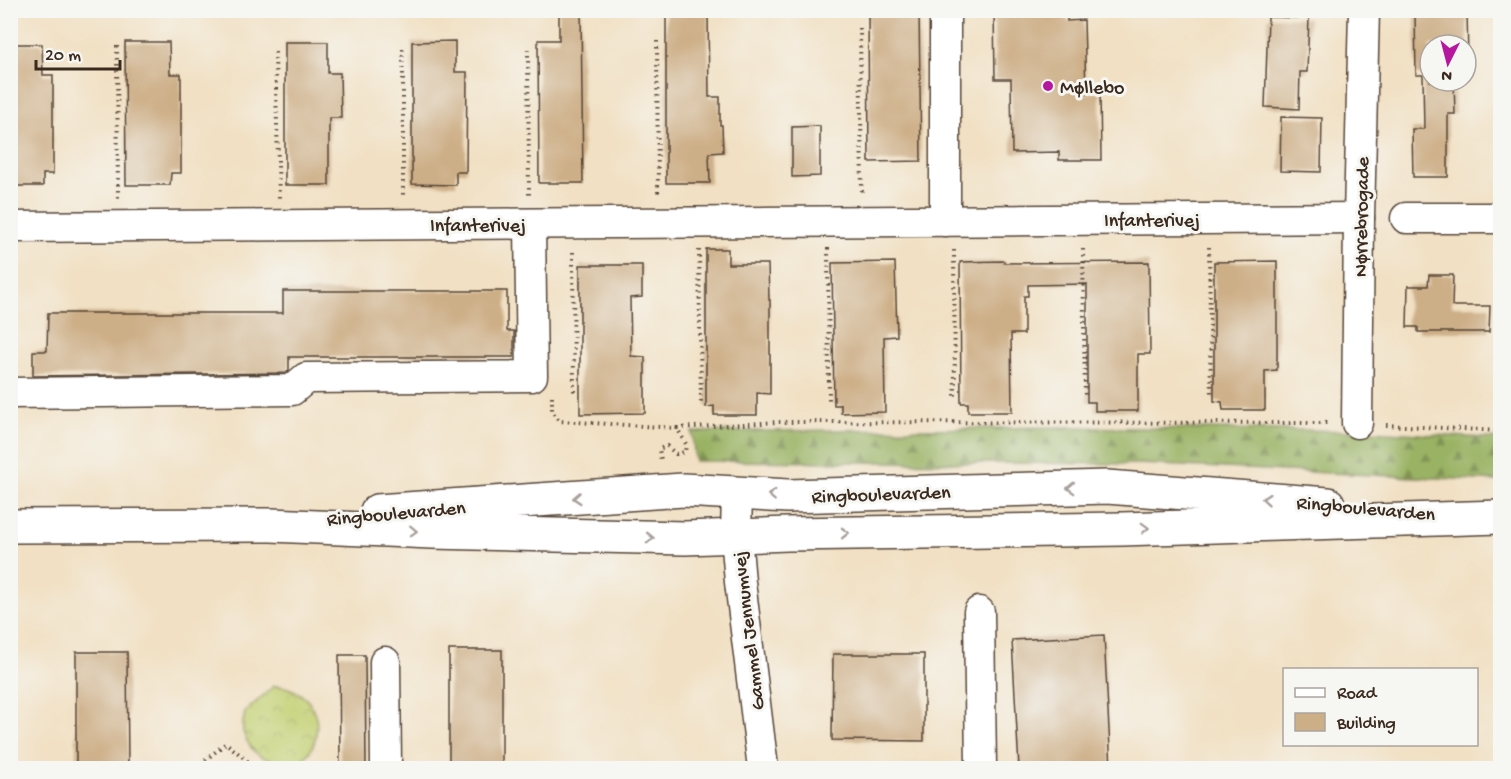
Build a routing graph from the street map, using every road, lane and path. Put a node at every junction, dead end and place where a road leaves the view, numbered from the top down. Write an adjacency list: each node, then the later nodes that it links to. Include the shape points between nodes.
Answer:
1 (945, 10): 14 (street)
2 (1364, 10): 9 (street, Nørrebrogade)
3 (860, 28): 17 (path)
4 (657, 41): 19 (path)
5 (117, 46): 24 (path)
6 (403, 49): 22 (path)
7 (528, 49): 20 (path)
8 (275, 52): 21 (path)
9 (1359, 218): 12 (street, Infanterivej); 33 (street, Nørrebrogade)
10 (1406, 218): 11 (street)
11 (1500, 218)
12 (1209, 219): 13 (street, Infanterivej); 28 (path)
13 (1083, 220): 14 (street, Infanterivej); 29 (path)
14 (950, 221): 17 (street, Infanterivej); 30 (path)
15 (699, 222): 16 (street, Infanterivej); 19 (street, Infanterivej); 32 (path)
16 (828, 222): 17 (street, Infanterivej); 31 (path)
17 (862, 222)
18 (573, 223): 19 (street, Infanterivej); 20 (street, Infanterivej); 27 (path)
19 (659, 223)
20 (530, 224): 22 (street, Infanterivej); 26 (street, via 531,376 306,378 292,390)
21 (280, 225): 22 (street, Infanterivej); 24 (street, Infanterivej)
22 (403, 225)
23 (10, 227): 24 (street, Infanterivej)
24 (118, 227)
25 (552, 388): 34 (path, via 552,411 559,421)
26 (10, 393)
27 (574, 395)
28 (1210, 397)
29 (1085, 398)
30 (955, 399)
31 (829, 400)
32 (701, 405)
33 (1357, 423): 34 (path, via 778,422); 35 (path)
34 (677, 428): 36 (path, via 686,444 685,452 676,454 666,446 659,449 668,467 682,470)
35 (1500, 431)
36 (682, 490): 37 (main road, Ringboulevarden); 39 (main road, Ringboulevarden, one-way to 39, via 360,513)
37 (736, 493): 38 (main road, Ringboulevarden, one-way to 37, via 1107,487 788,496); 41 (street, Gammel Jennumvej)
38 (1496, 518): 41 (main road, Ringboulevarden, one-way to 38)
39 (271, 525): 40 (main road, Ringboulevarden); 41 (main road, Ringboulevarden, one-way to 41, via 675,538)
40 (10, 526)
41 (736, 535): 47 (street, Gammel Jennumvej)
42 (979, 612): 48 (street)
43 (385, 662): 46 (street)
44 (196, 768): 45 (path, via 226,742)
45 (256, 768)
46 (386, 768)
47 (763, 768)
48 (981, 768)

